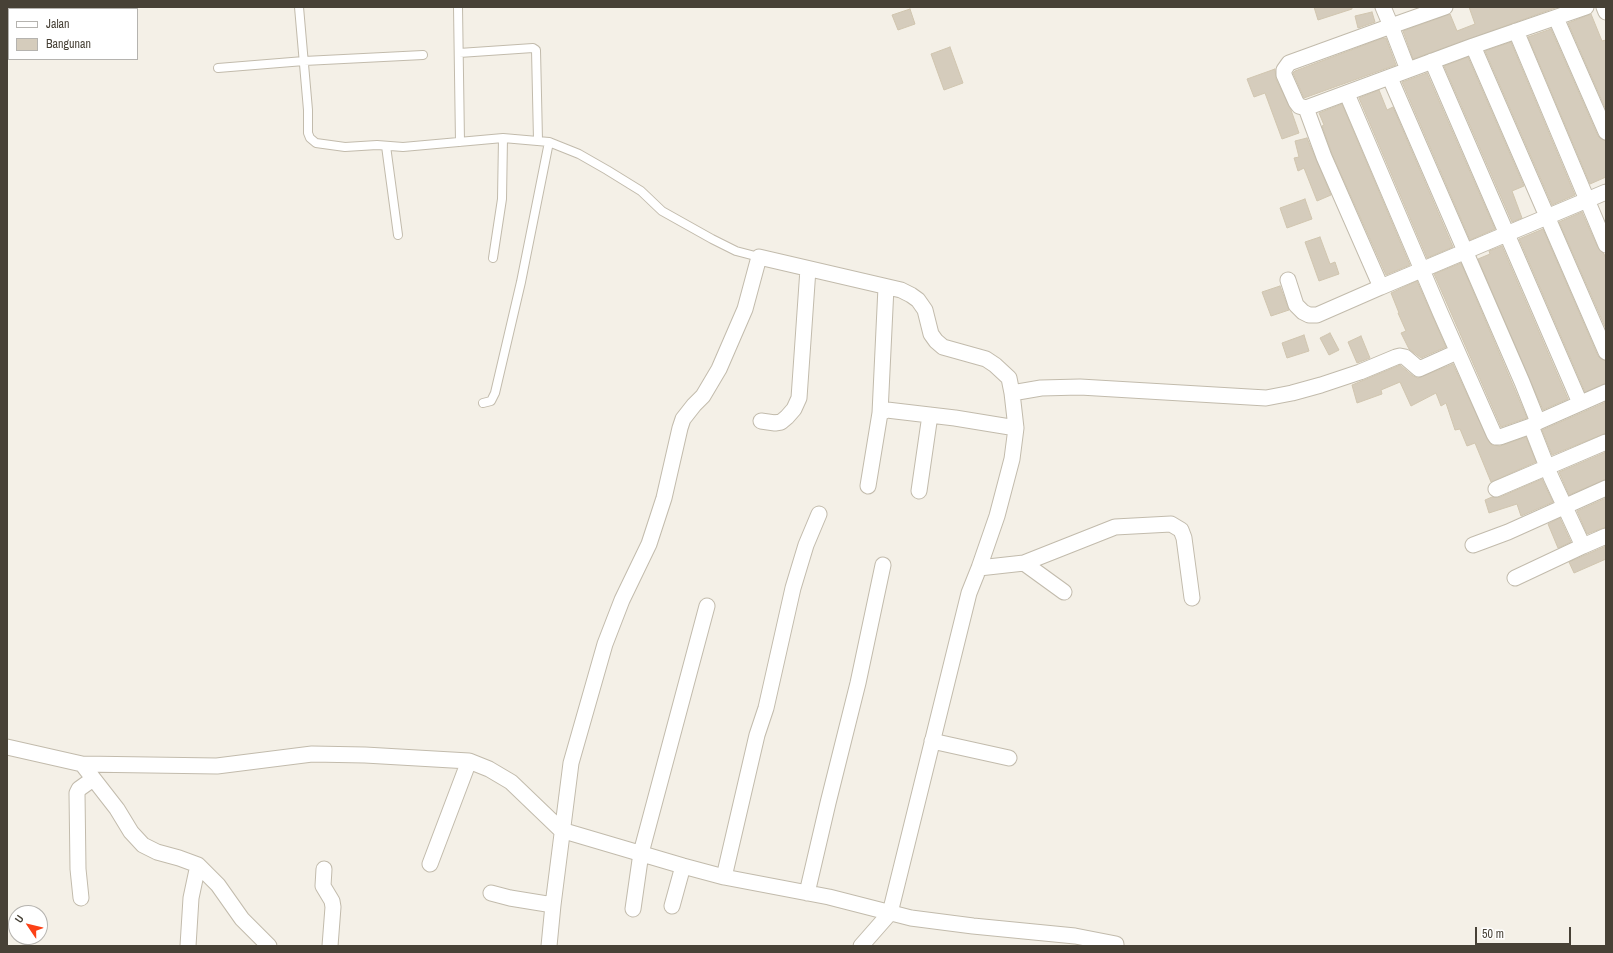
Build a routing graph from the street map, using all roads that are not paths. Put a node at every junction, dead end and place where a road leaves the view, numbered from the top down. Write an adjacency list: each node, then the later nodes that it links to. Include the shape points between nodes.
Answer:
1 (299, 7): 15 (lane)
2 (458, 7): 12 (lane)
3 (1382, 7): 9 (street)
4 (1446, 7): 9 (street)
5 (1586, 7): 8 (street)
6 (1604, 7): 7 (street)
7 (1606, 12)
8 (1556, 18): 10 (street); 21 (street)
9 (1391, 26): 17 (street); 20 (street, via 1287,65 1284,72 1287,82 1298,104)
10 (1516, 31): 11 (street); 28 (street)
11 (1473, 46): 14 (street); 29 (street)
12 (459, 53): 23 (lane, via 535,49); 24 (lane)
13 (423, 55): 15 (lane)
14 (1432, 61): 17 (street); 31 (street)
15 (304, 62): 16 (lane); 26 (lane, via 308,133 312,140 319,144 345,147)
16 (218, 68)
17 (1408, 70): 18 (street)
18 (1390, 78): 19 (street); 33 (street)
19 (1347, 94): 20 (street); 37 (street)
20 (1306, 108): 40 (street, via 1324,157)
21 (1606, 132)
22 (503, 138): 23 (lane); 24 (lane); 35 (lane, via 502,199)
23 (538, 140): 25 (lane)
24 (460, 142): 26 (lane)
25 (549, 142): 34 (lane, via 579,154 607,170 641,191 662,211 712,239 736,251); 45 (lane, via 521,282 495,393 491,401)
26 (386, 146): 30 (lane)
27 (1606, 192): 28 (street)
28 (1587, 201): 29 (street); 32 (street)
29 (1547, 218): 31 (street); 42 (street)
30 (398, 234)
31 (1507, 234): 33 (street); 46 (street)
32 (1606, 245)
33 (1465, 252): 37 (street); 50 (street, via 1522,382)
34 (759, 257): 36 (street); 76 (street, via 745,310 718,369 703,396 686,415 680,428 664,498 650,544 622,600 605,644 571,763)
35 (493, 258)
36 (808, 269): 39 (street); 49 (street, via 798,398 794,409 781,422)
37 (1422, 270): 40 (street); 41 (street)
38 (1288, 280): 40 (street, via 1296,305 1308,315 1317,315)
39 (886, 287): 44 (street, via 901,290 918,300 925,310 931,334 936,341 943,347 986,359 995,365 1009,378); 47 (street)
40 (1381, 287)
41 (1457, 352): 44 (street, via 1421,369 1400,356 1321,385 1259,398 1080,387 1041,388); 50 (street, via 1495,436 1500,437)
42 (1606, 352)
43 (1606, 392): 46 (street)
44 (1012, 393): 51 (street)
45 (483, 403)
46 (1580, 403): 50 (street)
47 (880, 413): 48 (street, via 887,410); 54 (street)
48 (930, 415): 51 (street); 57 (street)
49 (761, 420)
50 (1535, 424): 53 (street)
51 (1016, 428): 65 (street, via 1012,459)
52 (1606, 442): 53 (street)
53 (1547, 466): 56 (street); 58 (street)
54 (868, 486)
55 (1606, 488): 58 (street)
56 (1496, 489)
57 (919, 491)
58 (1564, 506): 61 (street); 62 (street)
59 (819, 514): 82 (street, via 806,544 793,588)
60 (1606, 536): 62 (street)
61 (1473, 545)
62 (1583, 546): 66 (street)
63 (1024, 563): 65 (street); 67 (street); 68 (street, via 1115,527 1172,524 1181,530 1184,538)
64 (883, 565): 84 (street, via 858,683)
65 (979, 568): 70 (street, via 969,593)
66 (1515, 578)
67 (1064, 592)
68 (1192, 598)
69 (707, 606): 77 (street)
70 (932, 741): 72 (street); 89 (street)
71 (7, 747): 74 (street)
72 (1009, 758)
73 (469, 761): 74 (street, via 312,754 217,766); 76 (street, via 489,768 511,782); 78 (street)
74 (82, 764): 75 (street)
75 (93, 779): 79 (street, via 142,845); 85 (street, via 77,793)
76 (561, 830): 77 (street); 86 (street)
77 (641, 853): 80 (street); 88 (street)
78 (430, 864)
79 (198, 865): 90 (street, via 191,898); 91 (street, via 218,885 242,920)
80 (683, 866): 82 (street); 87 (street)
81 (324, 869): 92 (street, via 323,886 333,907)
82 (724, 877): 84 (street)
83 (491, 893): 86 (street)
84 (807, 893): 89 (street)
85 (81, 898)
86 (552, 905): 93 (street)
87 (672, 906)
88 (633, 909)
89 (890, 913): 94 (street); 95 (street, via 973,926 1075,936)
90 (188, 946)
91 (269, 946)
92 (330, 946)
93 (549, 946)
94 (861, 946)
95 (1116, 946)

